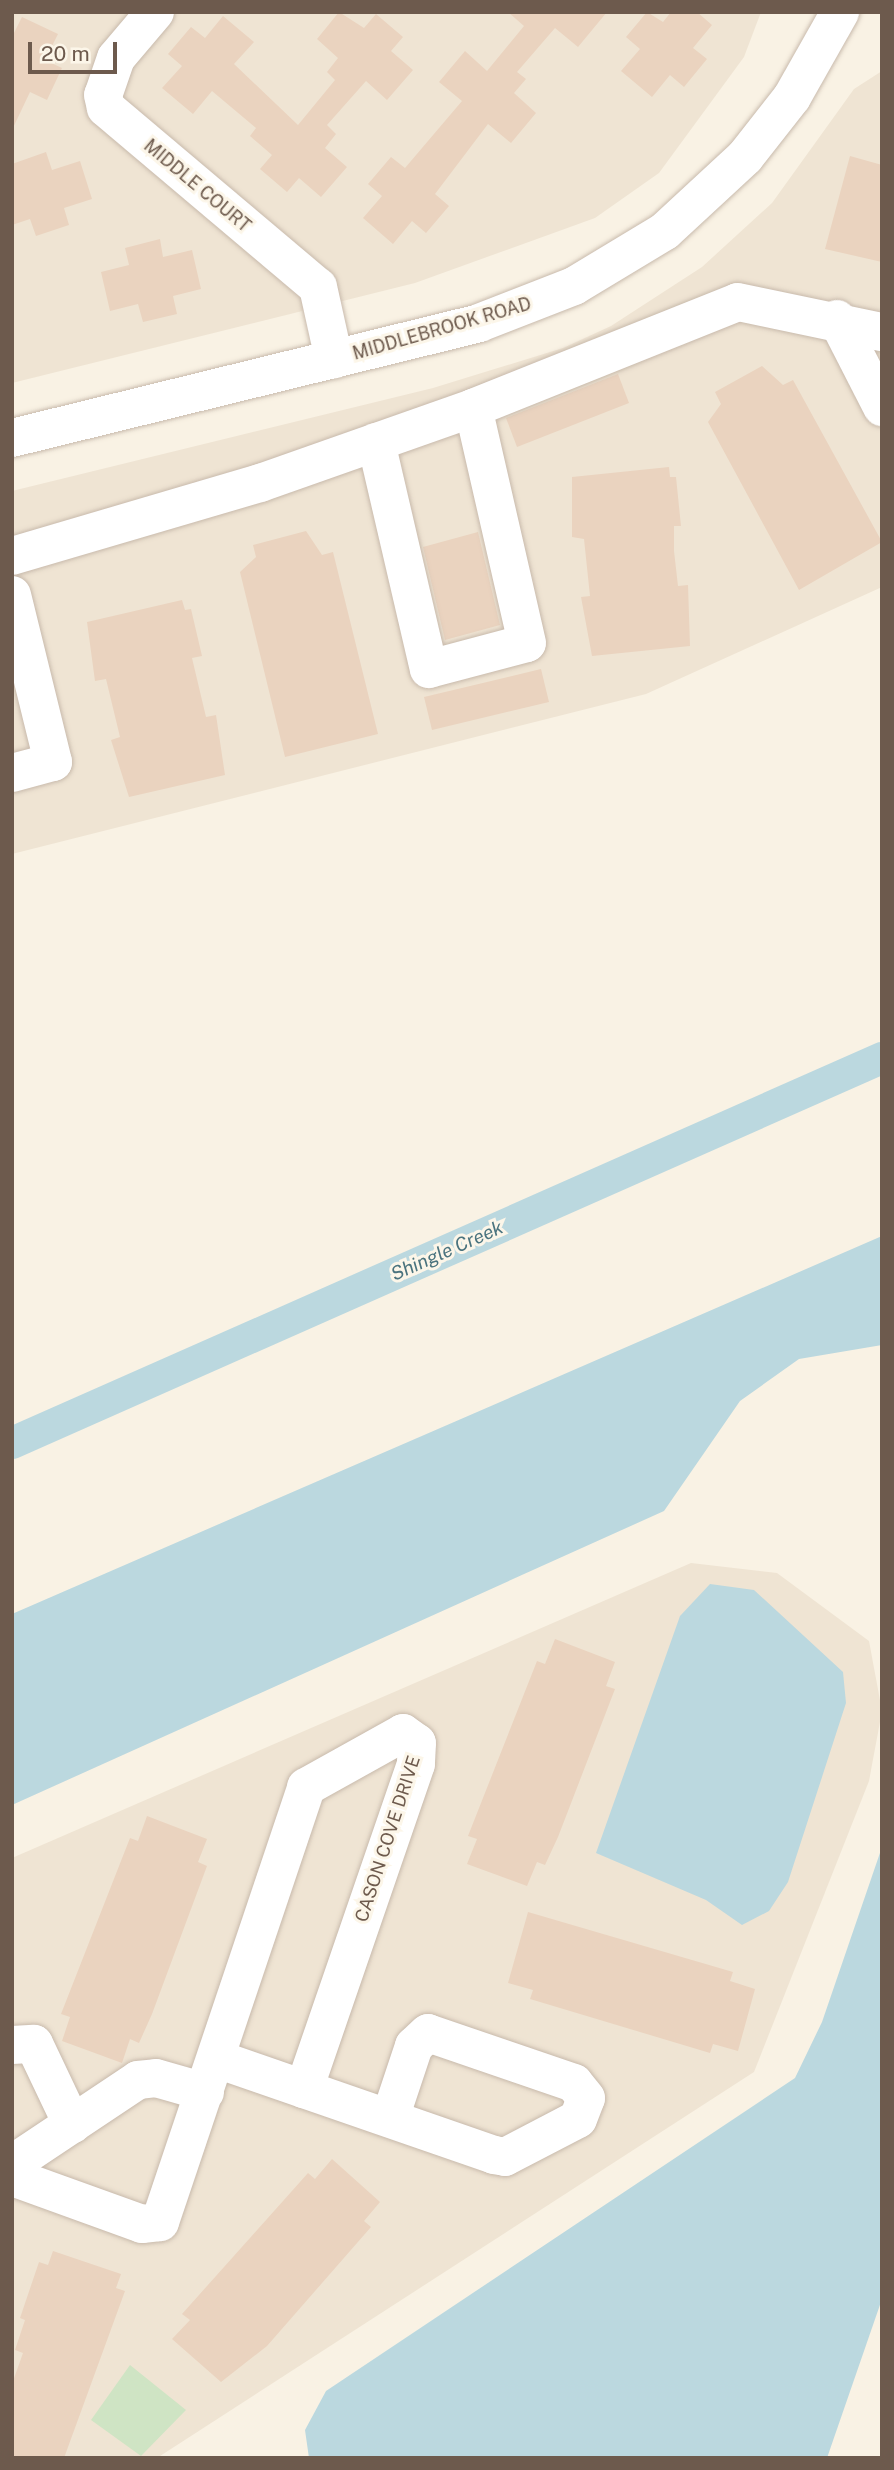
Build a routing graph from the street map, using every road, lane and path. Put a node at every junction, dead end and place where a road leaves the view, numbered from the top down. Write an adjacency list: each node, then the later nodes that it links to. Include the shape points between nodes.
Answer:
1 (155, 12): 5 (street, MIDDLE COURT, via 116,58 103,95 106,108 318,287)
2 (840, 12): 5 (street, MIDDLEBROOK ROAD, via 768,128 665,231 605,270 511,313)
3 (837, 319): 4 (street); 6 (street); 7 (street, via 738,302)
4 (882, 331)
5 (334, 359): 8 (street, MIDDLEBROOK ROAD)
6 (882, 407)
7 (473, 408): 9 (street); 9 (street, via 527,643 429,669)
8 (12, 438)
9 (376, 442): 10 (street, via 205,502)
10 (12, 556)
11 (12, 596): 12 (street, via 53,762)
12 (12, 773)
13 (12, 2045): 17 (street, via 34,2043)
14 (211, 2076): 15 (street); 15 (street, CASON COVE DRIVE, via 309,1782 403,1733 417,1743 416,1763); 17 (street, via 143,2079); 19 (street, CASON COVE DRIVE, via 164,2215 155,2225)
15 (304, 2089): 16 (street)
16 (390, 2118): 16 (street, via 505,2157 578,2119 586,2098 574,2083 428,2033 414,2046)
17 (72, 2124): 18 (street)
18 (12, 2164)
19 (12, 2176)

